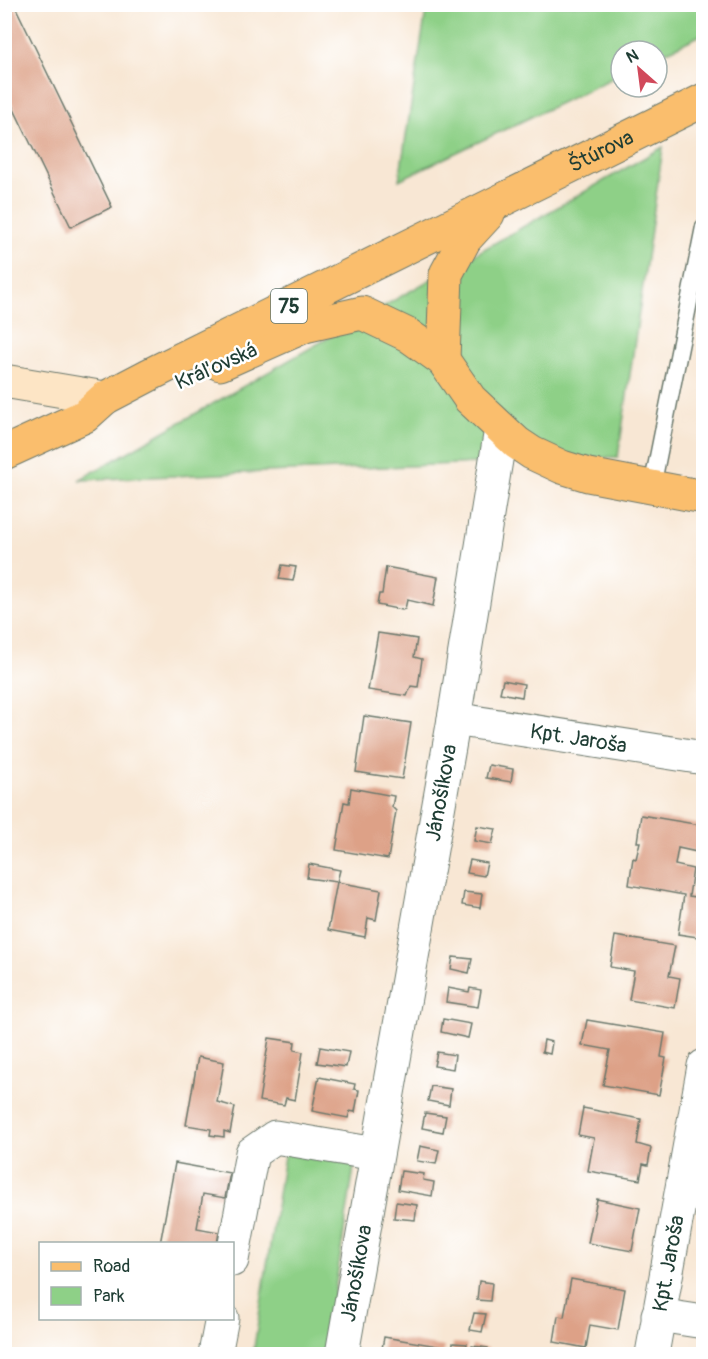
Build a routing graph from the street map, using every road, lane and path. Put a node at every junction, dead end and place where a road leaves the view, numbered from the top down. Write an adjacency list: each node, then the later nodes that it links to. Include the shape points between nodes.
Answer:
1 (704, 100): 2 (main road, Štúrova / 75)
2 (498, 202): 4 (main road, 75, via 465,239 446,274); 6 (main road, 75)
3 (704, 227): 9 (lane)
4 (443, 360): 6 (main road, Kráľovská / 75, via 408,335 362,313 305,326 106,414); 7 (main road, Kráľovská / 75, via 470,399)
5 (4, 381): 6 (street, Kráľovská)
6 (95, 407): 8 (main road, 75)
7 (501, 429): 9 (main road, Kráľovská / 75, via 532,453 562,467); 11 (street, Jánošíkova)
8 (4, 453)
9 (652, 487): 10 (main road, Kráľovská / 75)
10 (704, 497)
11 (454, 719): 12 (street, Kpt. Jaroša); 14 (street, Jánošíkova)
12 (704, 758)
13 (704, 1066): 16 (street, Kpt. Jaroša)
14 (376, 1154): 15 (street, via 275,1137 252,1153); 20 (street, Jánošíkova)
15 (234, 1249)
16 (658, 1315): 18 (street); 21 (street, Kpt. Jaroša)
17 (222, 1320): 19 (street)
18 (704, 1322)
19 (215, 1354)
20 (342, 1354)
21 (652, 1354)

